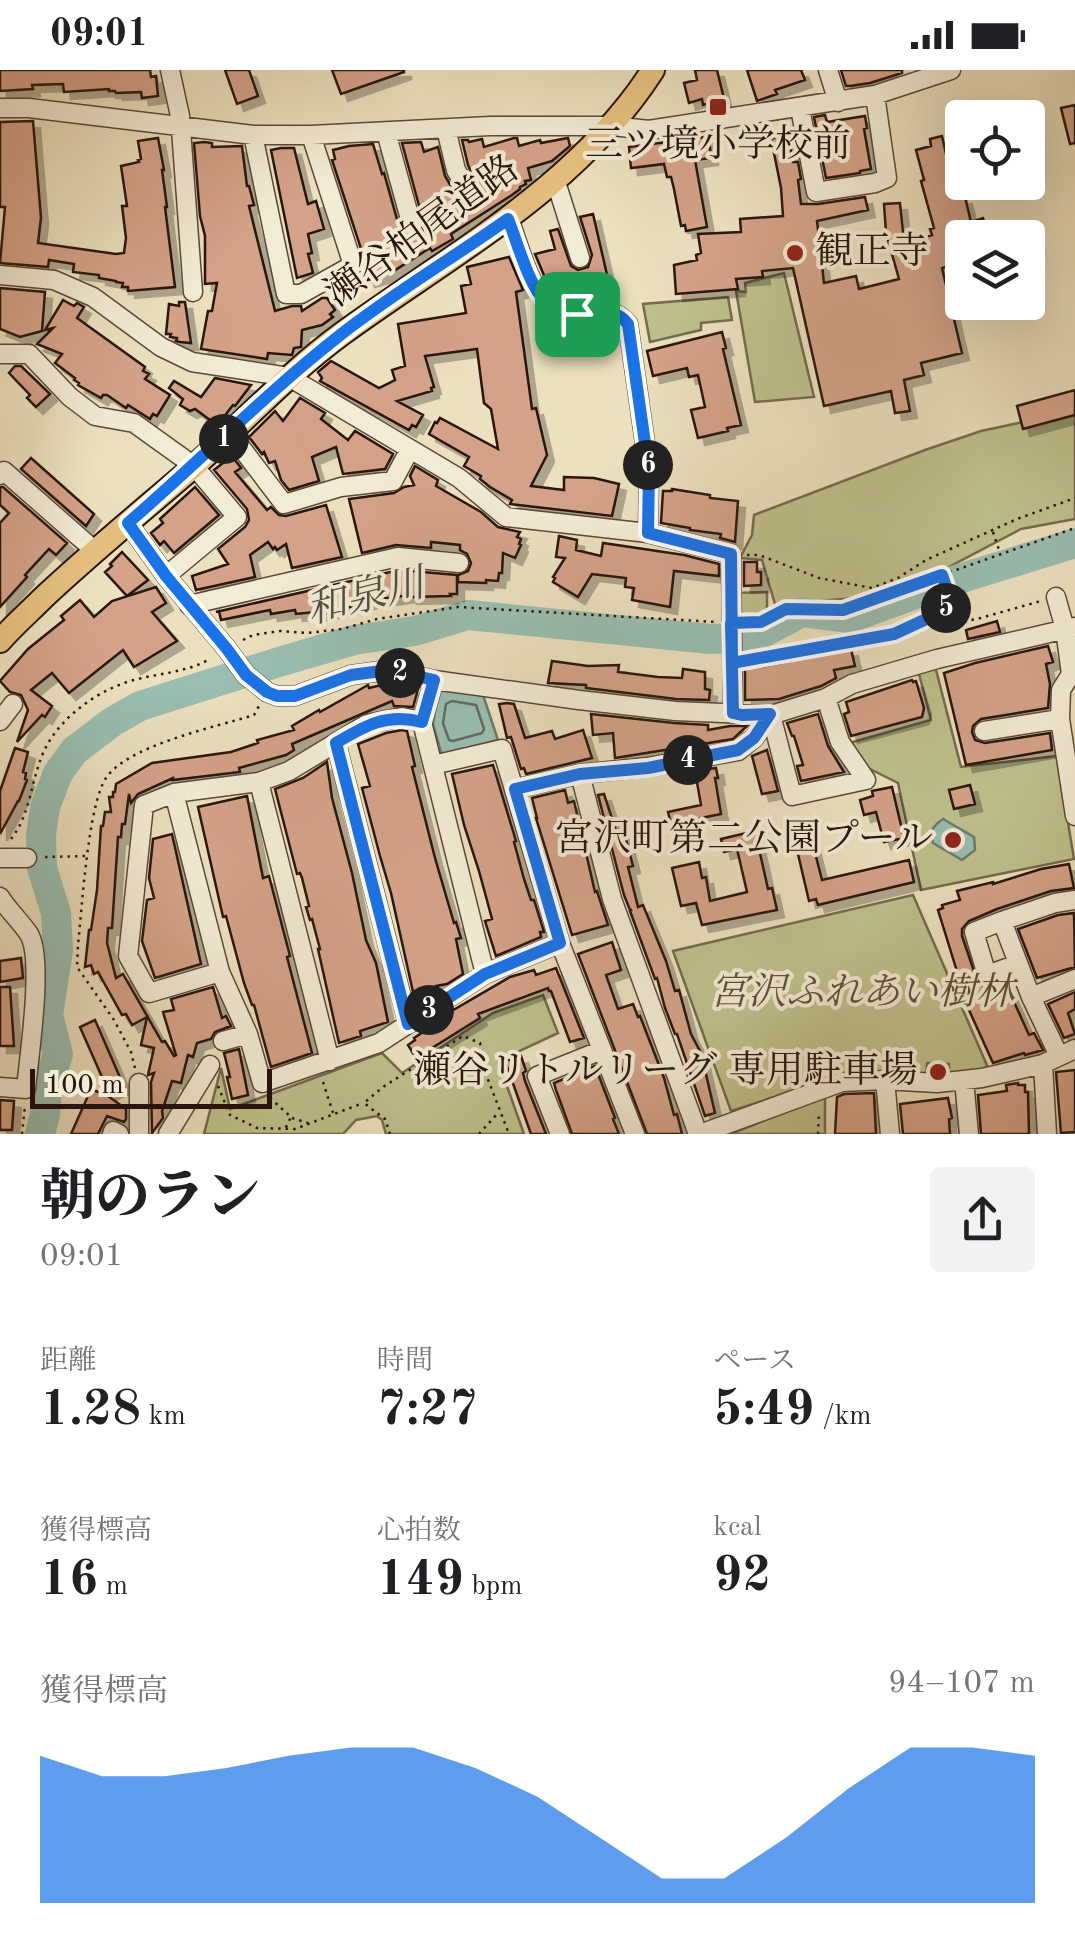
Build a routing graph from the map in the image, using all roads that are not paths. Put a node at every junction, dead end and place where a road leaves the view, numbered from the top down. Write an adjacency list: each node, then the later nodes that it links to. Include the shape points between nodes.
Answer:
1 (170, 70): 9 (street)
2 (828, 70): 6 (street)
3 (952, 70): 5 (street)
4 (646, 74): 10 (main road, 瀬谷柏尾道路)
5 (875, 95): 6 (street); 8 (street, via 887,178 875,182 816,192)
6 (838, 102): 8 (street)
7 (0, 108): 9 (street)
8 (800, 108): 10 (street, via 650,130)
9 (180, 126): 13 (street); 21 (street)
10 (612, 126): 11 (street); 15 (main road, 瀬谷柏尾道路)
11 (446, 128): 12 (street); 16 (street)
12 (386, 132): 14 (street); 18 (street)
13 (253, 135): 14 (street); 14 (street, via 286,294 301,294 353,265)
14 (312, 135)
15 (556, 179): 17 (main road, 瀬谷柏尾道路); 19 (street)
16 (465, 186)
17 (508, 219): 23 (main road, 瀬谷柏尾道路); 29 (street, via 546,301 577,314 621,315 628,324 649,471)
18 (406, 221)
19 (580, 258)
20 (0, 275): 23 (street, via 54,280 93,297 192,362)
21 (193, 292)
22 (0, 354): 26 (street, via 29,354 96,416 134,423)
23 (289, 377): 24 (main road, 瀬谷柏尾道路); 25 (street)
24 (230, 432): 25 (street, via 284,504 392,481); 26 (main road, 瀬谷柏尾道路)
25 (410, 449): 29 (street, via 506,517)
26 (194, 466): 28 (main road, 瀬谷柏尾道路); 32 (street, via 237,518)
27 (0, 475): 30 (street, via 4,471)
28 (128, 523): 30 (main road, 瀬谷柏尾道路); 32 (street)
29 (648, 533): 41 (street, via 731,554)
30 (94, 550): 36 (main road, 瀬谷柏尾道路)
31 (459, 564): 34 (street, via 398,557)
32 (166, 576): 34 (street)
33 (1056, 596): 35 (street)
34 (189, 605): 37 (street, via 246,675 277,696 389,670)
35 (1070, 628): 38 (street); 39 (street, via 938,659)
36 (2, 635)
37 (434, 680): 41 (street); 45 (street)
38 (1068, 690): 43 (street)
39 (826, 698): 42 (street); 42 (street, via 840,742 866,780 792,796)
40 (13, 704): 44 (street)
41 (733, 713): 42 (street)
42 (770, 714): 49 (street, via 738,750)
43 (1060, 719): 46 (street); 53 (street)
44 (0, 721)
45 (422, 722): 47 (street, via 402,717 367,724); 48 (street)
46 (984, 731)
47 (336, 743): 50 (street); 65 (street)
48 (432, 765): 51 (street, via 502,749); 62 (street)
49 (580, 774): 51 (street); 80 (street, via 612,900)
50 (259, 782): 52 (street); 70 (street)
51 (515, 789): 59 (street)
52 (174, 793): 61 (street); 61 (street, via 144,805 128,956 149,993)
53 (1075, 816)
54 (4, 850): 55 (street)
55 (26, 858)
56 (0, 897): 75 (street, via 30,936 36,961 26,1088)
57 (1075, 900): 58 (street)
58 (1002, 921): 60 (street); 60 (street, via 974,932 988,975)
59 (560, 943): 62 (street); 68 (street)
60 (1018, 964): 64 (street)
61 (220, 972): 66 (street)
62 (485, 974): 65 (street)
63 (1075, 979): 64 (street)
64 (1032, 997): 69 (street)
65 (408, 1024): 70 (street)
66 (248, 1034): 67 (street); 70 (street, via 262,1084)
67 (224, 1040)
68 (602, 1050): 78 (street, via 538,1076); 79 (street)
69 (1059, 1056): 72 (street); 83 (street)
70 (324, 1063)
71 (209, 1067): 77 (street)
72 (973, 1079): 73 (street); 82 (street)
73 (885, 1080): 80 (street, via 842,1082); 81 (street)
74 (139, 1083): 76 (street)
75 (0, 1087)
76 (140, 1134)
77 (168, 1134)
78 (560, 1134)
79 (634, 1134)
80 (699, 1134)
81 (890, 1134)
82 (969, 1134)
83 (1047, 1134)

